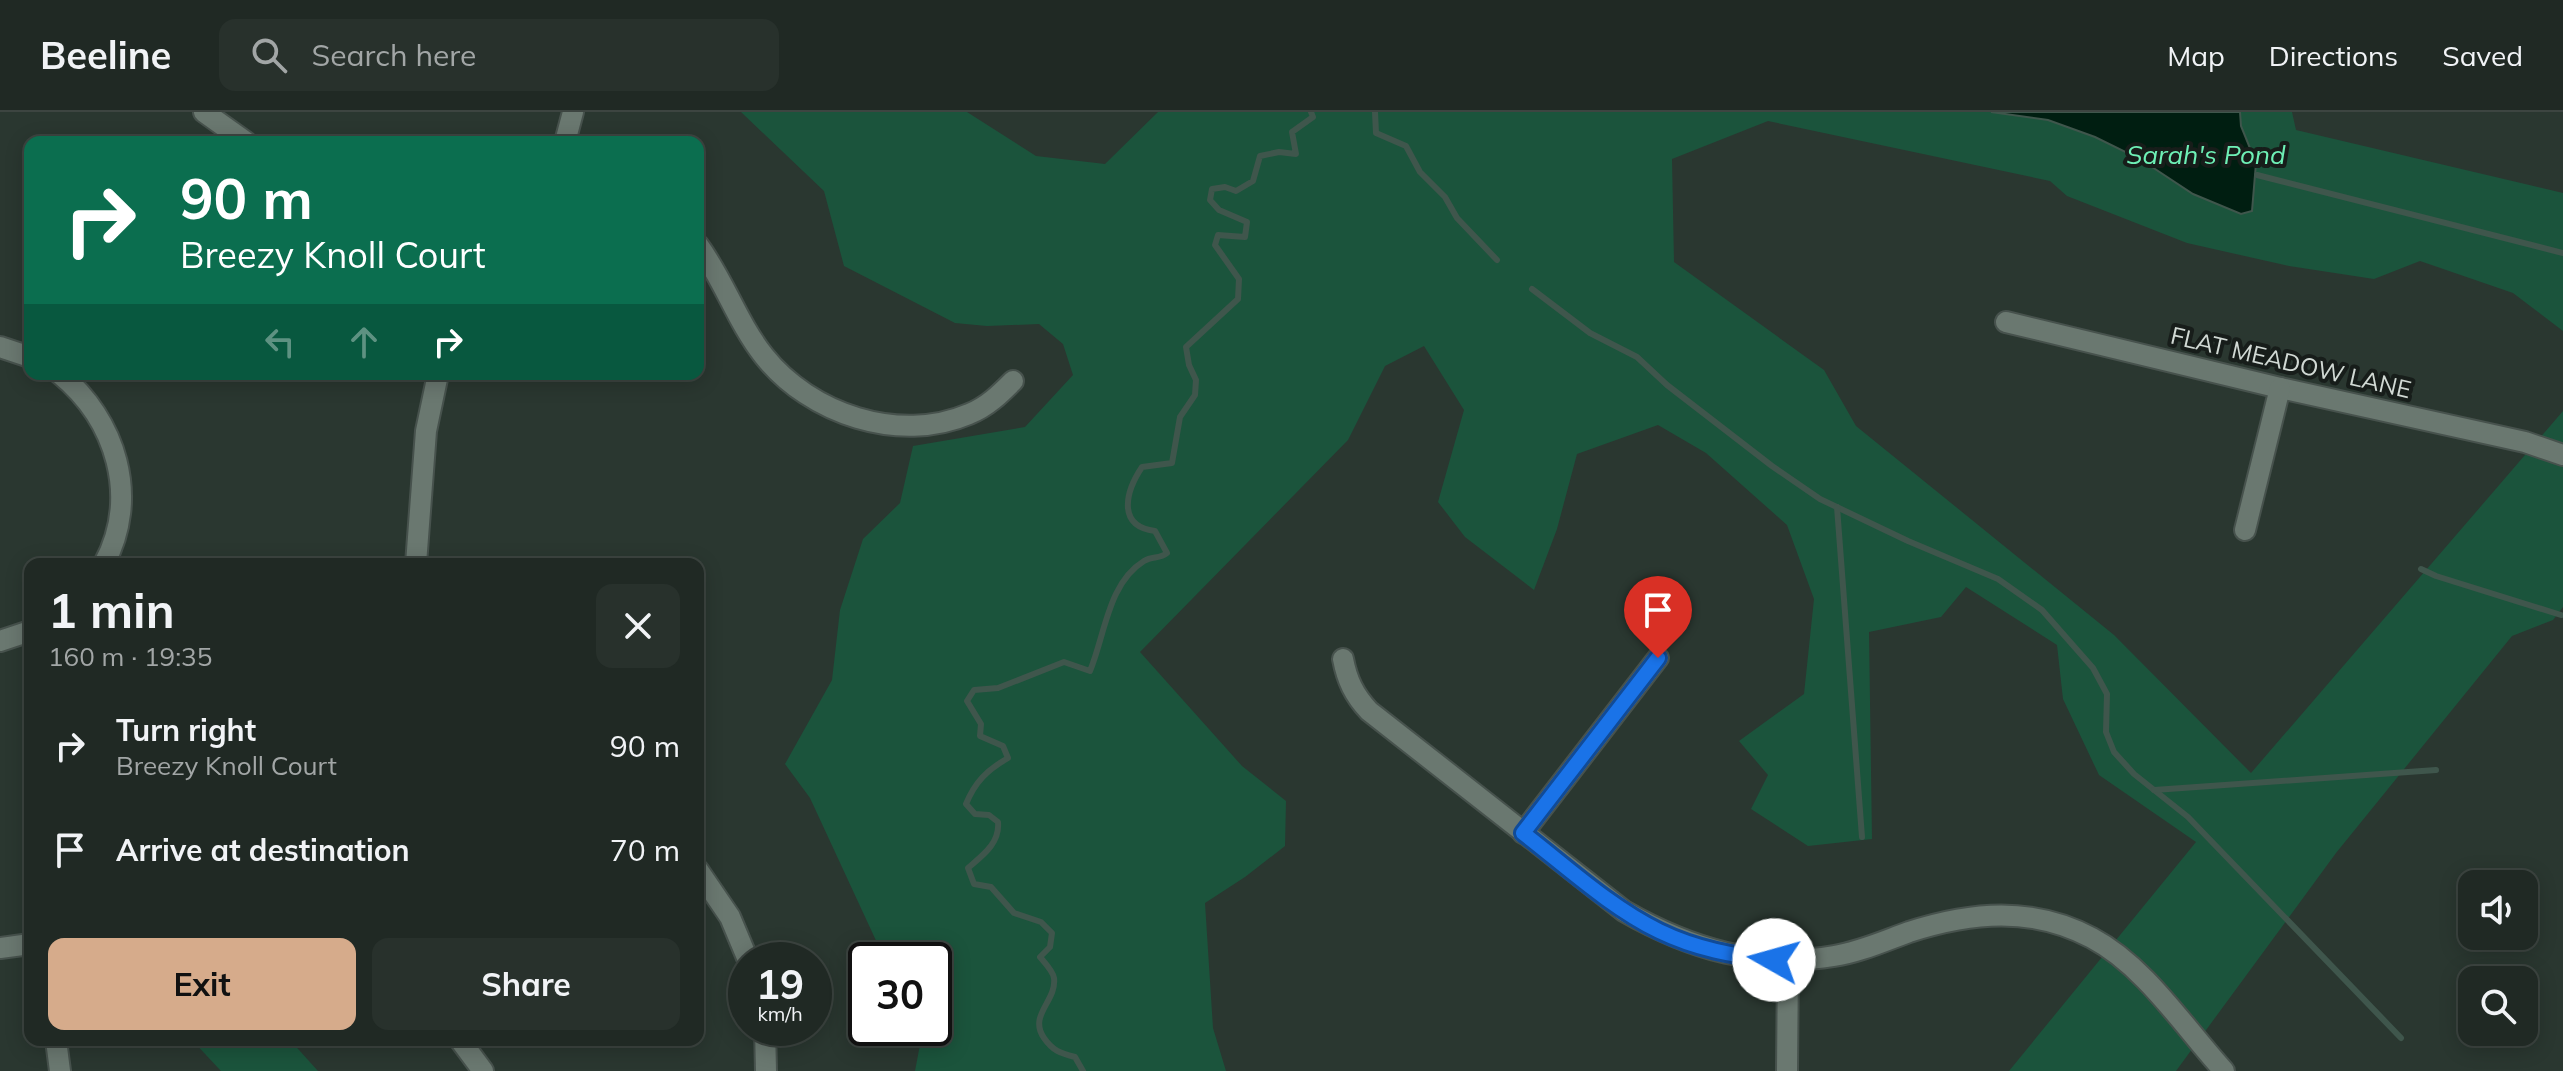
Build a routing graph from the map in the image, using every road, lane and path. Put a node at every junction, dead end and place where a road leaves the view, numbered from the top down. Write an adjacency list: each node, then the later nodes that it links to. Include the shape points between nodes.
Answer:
1 (204, 112): 3 (street)
2 (573, 112): 4 (street)
3 (238, 136)
4 (567, 136)
5 (704, 253): 11 (street, via 766,358 790,383 829,408 878,422 924,425 950,421 984,406)
6 (2006, 322): 12 (street, FLAT MEADOW LANE)
7 (0, 347): 8 (street)
8 (24, 355)
9 (66, 380): 15 (street, via 92,406 116,455 121,505)
10 (437, 380): 16 (street, via 426,431)
11 (1013, 381)
12 (2280, 388): 13 (street, FLAT MEADOW LANE); 14 (street)
13 (2563, 455)
14 (2245, 530)
15 (106, 558)
16 (416, 558)
17 (24, 633): 18 (street)
18 (0, 641)
19 (1658, 658): 21 (street)
20 (1343, 659): 21 (street, via 1355,695 1369,711)
21 (1523, 833): 26 (street, via 1624,911 1660,932 1730,955)
22 (704, 879): 23 (street)
23 (740, 942)
24 (24, 945): 25 (street)
25 (0, 948)
26 (1788, 961): 33 (street); 34 (street, via 1836,956 1951,919 2033,917 2092,938 2133,965)
27 (57, 1046): 30 (street)
28 (464, 1046): 31 (street)
29 (765, 1046): 32 (street)
30 (60, 1071)
31 (483, 1071)
32 (766, 1071)
33 (1787, 1071)
34 (2224, 1071)

